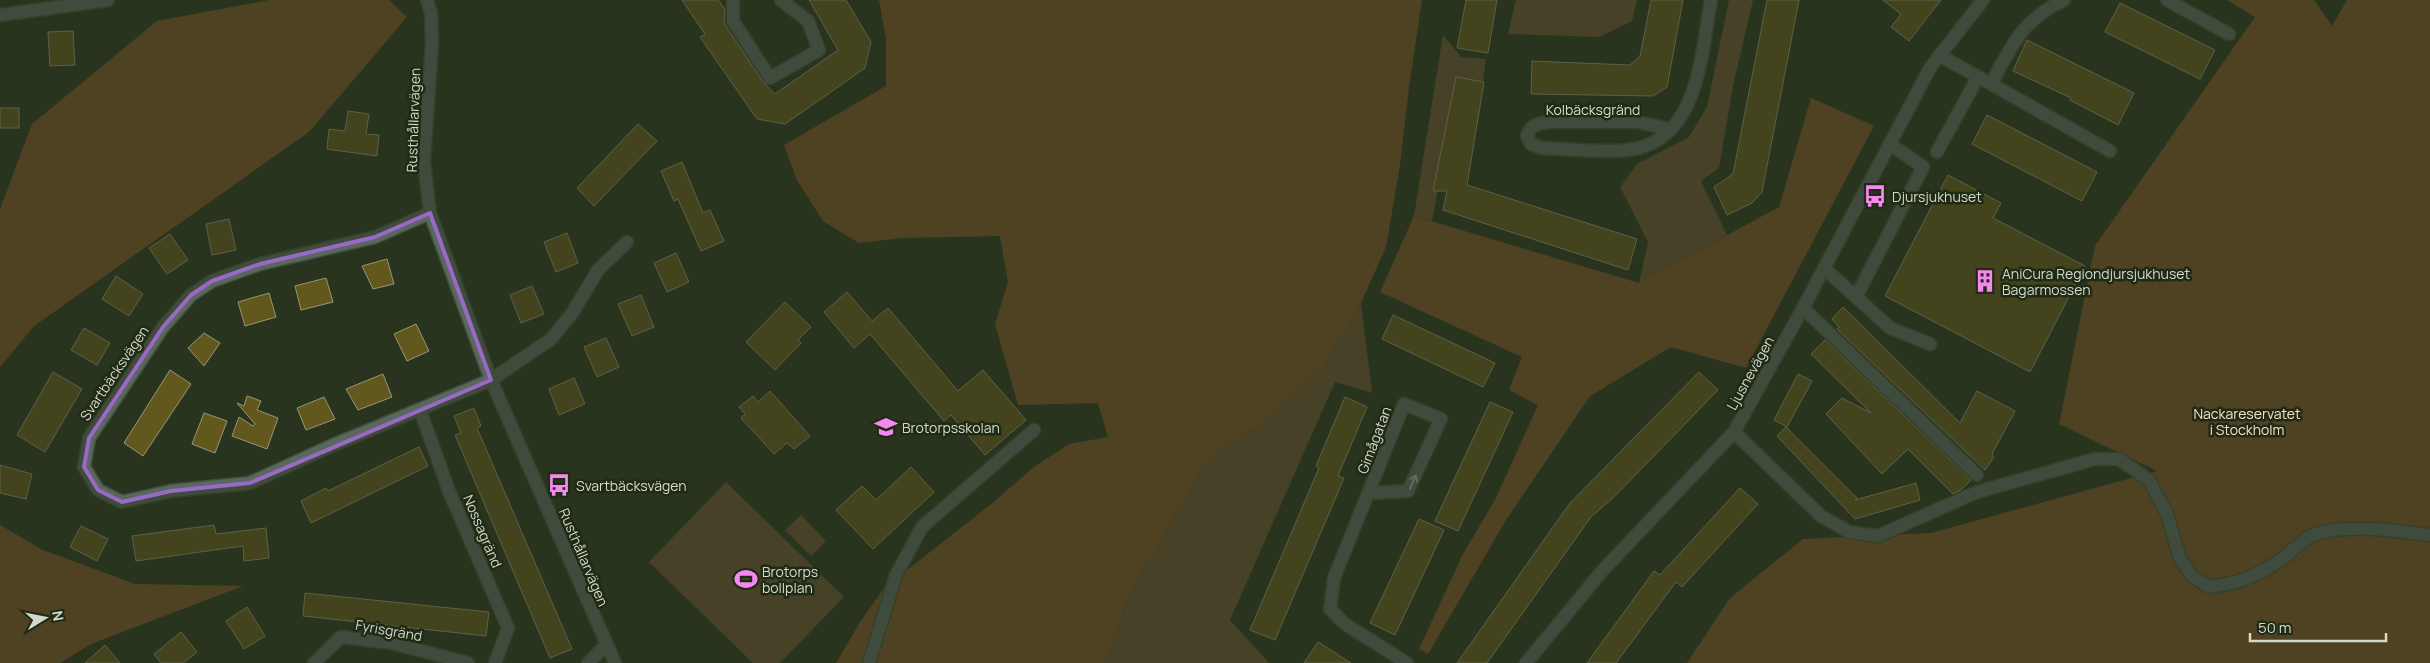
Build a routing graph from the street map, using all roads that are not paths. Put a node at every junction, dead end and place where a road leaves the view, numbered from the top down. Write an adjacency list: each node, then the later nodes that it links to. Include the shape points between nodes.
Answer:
1 (108, 0): 9 (street)
2 (427, 0): 19 (street, Rusthållarvägen, via 432,13 432,44 424,161)
3 (732, 0): 4 (street, via 733,21 770,78 819,50 808,21)
4 (782, 0)
5 (1711, 0): 15 (street, Kolbäcksgränd, via 1694,92 1687,110)
6 (1983, 0): 12 (street, Ljusnevägen)
7 (2064, 0): 14 (street, via 2046,8 2017,36)
8 (2167, 0): 11 (street)
9 (89, 2): 10 (street)
10 (0, 15)
11 (2229, 34)
12 (1939, 55): 13 (street); 16 (street, Ljusnevägen)
13 (1978, 77): 14 (street); 18 (street)
14 (1991, 84): 17 (street)
15 (1670, 129): 15 (street, Kolbäcksgränd, via 1653,144 1628,150 1541,148 1531,144 1527,136 1535,124 1548,122 1636,122)
16 (1890, 144): 21 (street, Ljusnevägen); 22 (street, via 1923,167)
17 (2110, 151)
18 (1937, 152)
19 (430, 213): 25 (street, Rusthållarvägen); 26 (street, Svartbäcksvägen, via 376,237 260,264 212,281 191,295 163,327 106,410 89,438 84,467 98,490 122,502 171,491 250,483)
20 (627, 242): 25 (street, via 598,270 573,312 551,339)
21 (1824, 268): 22 (street); 23 (street, Ljusnevägen)
22 (1856, 297): 24 (street, via 1890,328)
23 (1803, 308): 28 (street, Ljusnevägen); 29 (street)
24 (1930, 344)
25 (491, 380): 26 (street, Svartbäcksvägen); 32 (street, Rusthållarvägen)
26 (420, 410): 35 (street, Nossagränd, via 449,491 508,628)
27 (1034, 430): 38 (street, via 922,527 896,575)
28 (1734, 432): 31 (street, via 1821,516 1849,532 1878,536 1977,492 2095,459 2119,459 2149,480 2167,514 2180,559 2193,577 2208,587 2228,585 2254,576 2310,537 2322,533 2357,528); 40 (street, Ljusnevägen, via 1603,570)
29 (1977, 475)
30 (1370, 493): 30 (street, Gimågatan, one-way to 30, via 1408,491 1441,419 1404,404); 39 (street, Gimågatan, via 1334,578 1330,609 1345,624)
31 (2430, 535)
32 (606, 645): 36 (street); 37 (street, Rusthållarvägen)
33 (314, 663): 34 (street, Fyrisgränd, via 341,637 392,643)
34 (468, 663)
35 (495, 663)
36 (588, 663)
37 (615, 663)
38 (869, 663)
39 (1407, 663)
40 (1526, 663)

